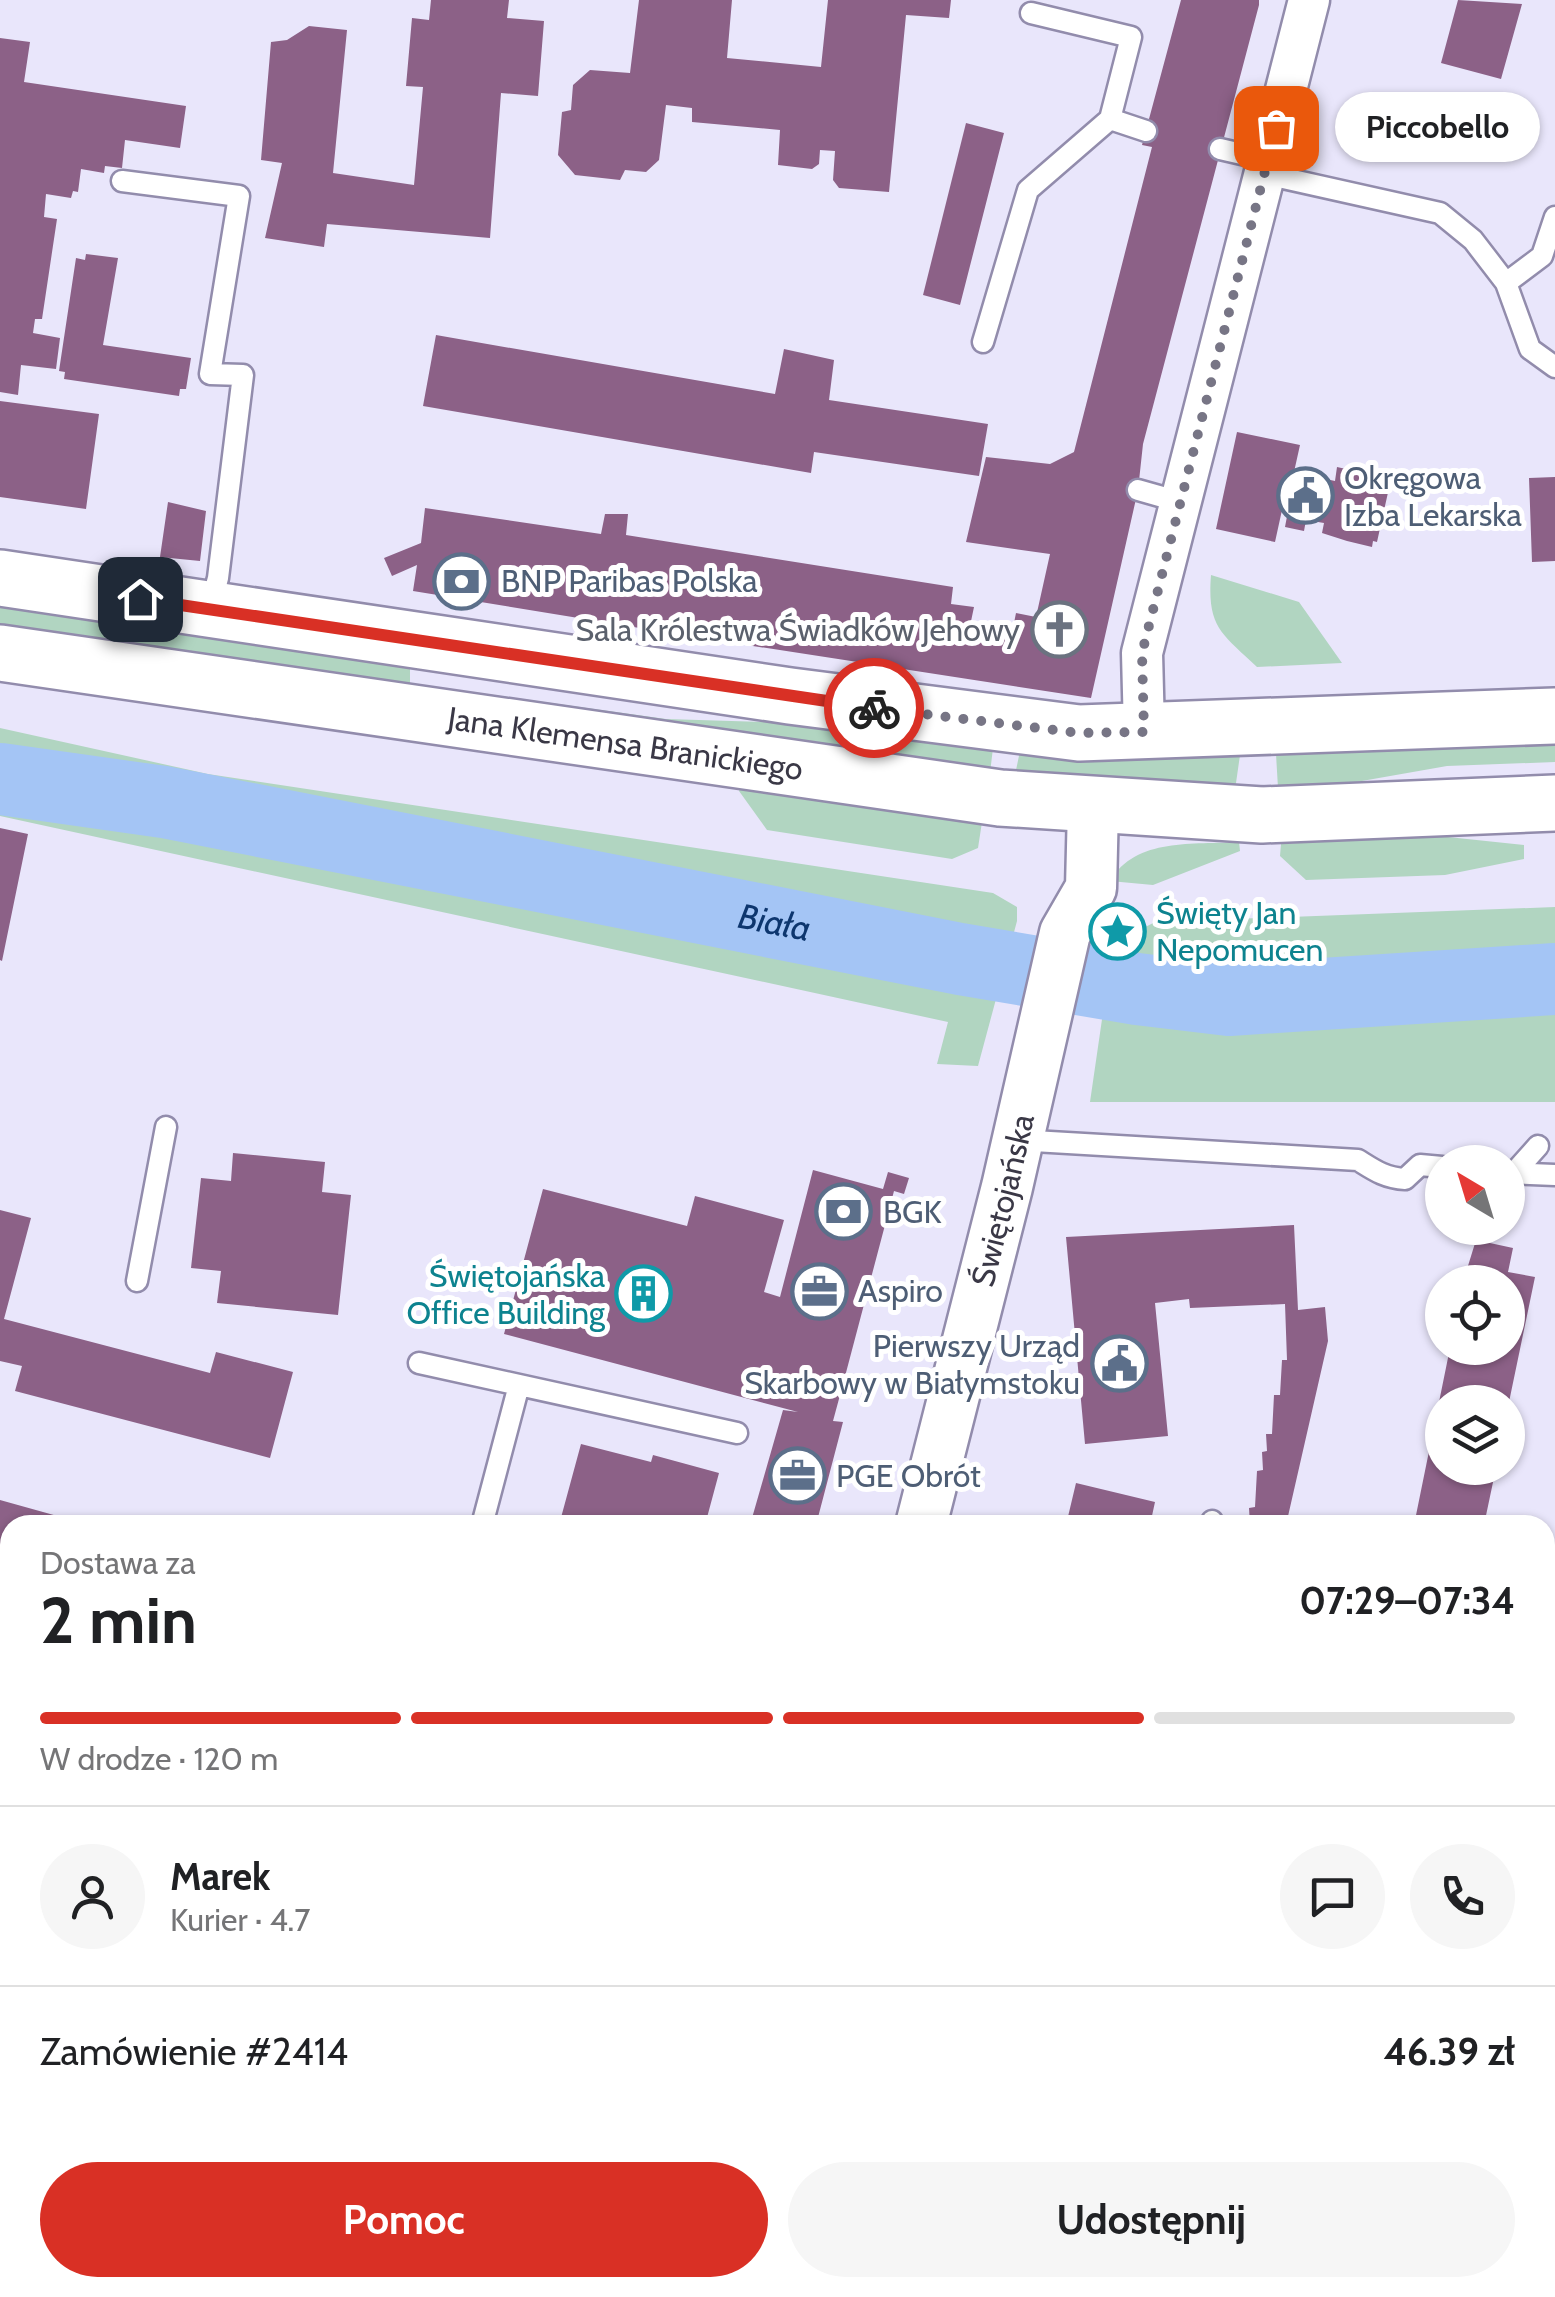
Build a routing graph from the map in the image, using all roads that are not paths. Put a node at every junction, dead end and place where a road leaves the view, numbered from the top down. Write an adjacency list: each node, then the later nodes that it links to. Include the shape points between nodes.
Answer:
1 (1308, 0): 6 (street)
2 (1031, 13): 3 (lane, via 1131,37)
3 (1110, 120): 4 (lane); 10 (lane, via 1028,190)
4 (1146, 131)
5 (1220, 149): 6 (lane)
6 (1266, 167): 9 (lane, via 1440,213 1473,240); 13 (street)
7 (122, 181): 15 (lane, via 239,196 210,374 243,375)
8 (1555, 217): 9 (lane, via 1542,256)
9 (1506, 283): 11 (lane, via 1530,349)
10 (983, 342)
11 (1555, 367)
12 (1138, 490): 13 (lane)
13 (1177, 501): 20 (street, via 1142,653)
14 (0, 578): 15 (main road)
15 (210, 610): 16 (main road)
16 (465, 646): 19 (main road, via 449,654 438,682 447,710); 20 (main road, via 990,724)
17 (0, 653): 19 (main road, Jana Klemensa Branickiego)
18 (1555, 716): 20 (main road)
19 (458, 720): 22 (main road, Jana Klemensa Branickiego)
20 (1144, 732)
21 (1555, 803): 22 (main road, Jana Klemensa Branickiego, via 1262,815)
22 (1093, 807): 24 (street, Świętojańska, via 1061,883 1064,933)
23 (166, 1127): 30 (lane)
24 (1014, 1140): 27 (lane, via 1358,1160 1384,1177 1405,1179); 35 (street, Świętojańska)
25 (1538, 1146): 26 (lane)
26 (1525, 1159)
27 (1425, 1165)
28 (1525, 1174): 29 (lane)
29 (1555, 1175)
30 (137, 1281)
31 (419, 1363): 32 (lane)
32 (519, 1385): 33 (lane); 34 (lane)
33 (737, 1433)
34 (485, 1515)
35 (923, 1515)

